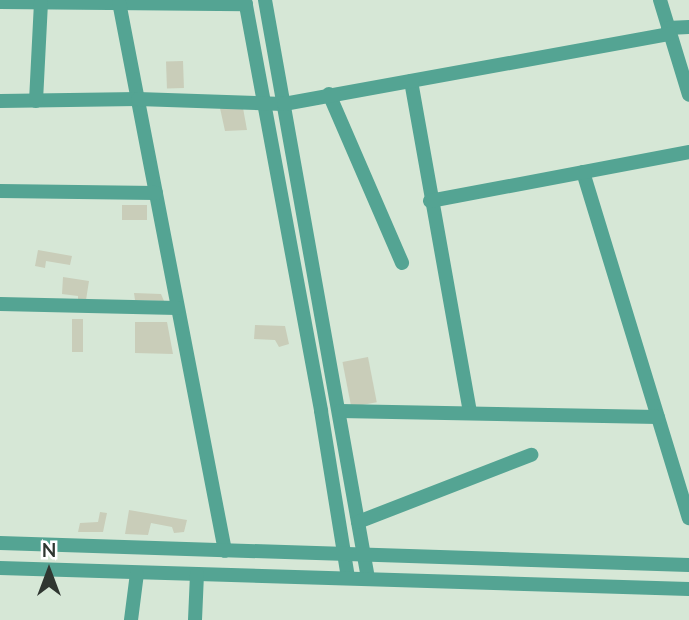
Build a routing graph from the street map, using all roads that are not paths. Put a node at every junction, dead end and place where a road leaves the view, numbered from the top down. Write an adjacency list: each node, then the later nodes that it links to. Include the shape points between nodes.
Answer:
1 (265, 0): 16 (street)
2 (660, 0): 8 (street)
3 (0, 2): 4 (street)
4 (41, 2): 5 (street); 13 (street)
5 (119, 2): 6 (street); 12 (street)
6 (245, 2): 15 (street)
7 (689, 27): 8 (street)
8 (669, 31): 9 (street); 11 (street)
9 (411, 81): 10 (street); 21 (street)
10 (329, 94): 16 (street); 22 (street)
11 (689, 94)
12 (138, 99): 13 (street); 15 (street); 20 (street)
13 (36, 100): 14 (street)
14 (0, 101)
15 (265, 103): 16 (street); 33 (street)
16 (284, 104): 25 (street)
17 (689, 152): 18 (street)
18 (583, 172): 21 (street); 27 (street)
19 (0, 191): 20 (street)
20 (156, 193): 24 (street)
21 (430, 201): 26 (street)
22 (402, 262)
23 (0, 304): 24 (street)
24 (177, 309): 32 (street)
25 (340, 411): 26 (street); 30 (street)
26 (470, 412): 27 (street)
27 (658, 417): 29 (street)
28 (531, 455): 30 (street)
29 (689, 518)
30 (358, 523): 34 (street)
31 (0, 543): 32 (street)
32 (225, 551): 33 (street)
33 (345, 554): 34 (street); 39 (street)
34 (363, 555): 35 (street); 40 (street)
35 (689, 565)
36 (0, 568): 37 (street)
37 (137, 573): 38 (street); 42 (street)
38 (197, 575): 39 (street); 43 (street)
39 (348, 578): 40 (street)
40 (368, 578): 41 (street)
41 (689, 589)
42 (131, 620)
43 (195, 620)

